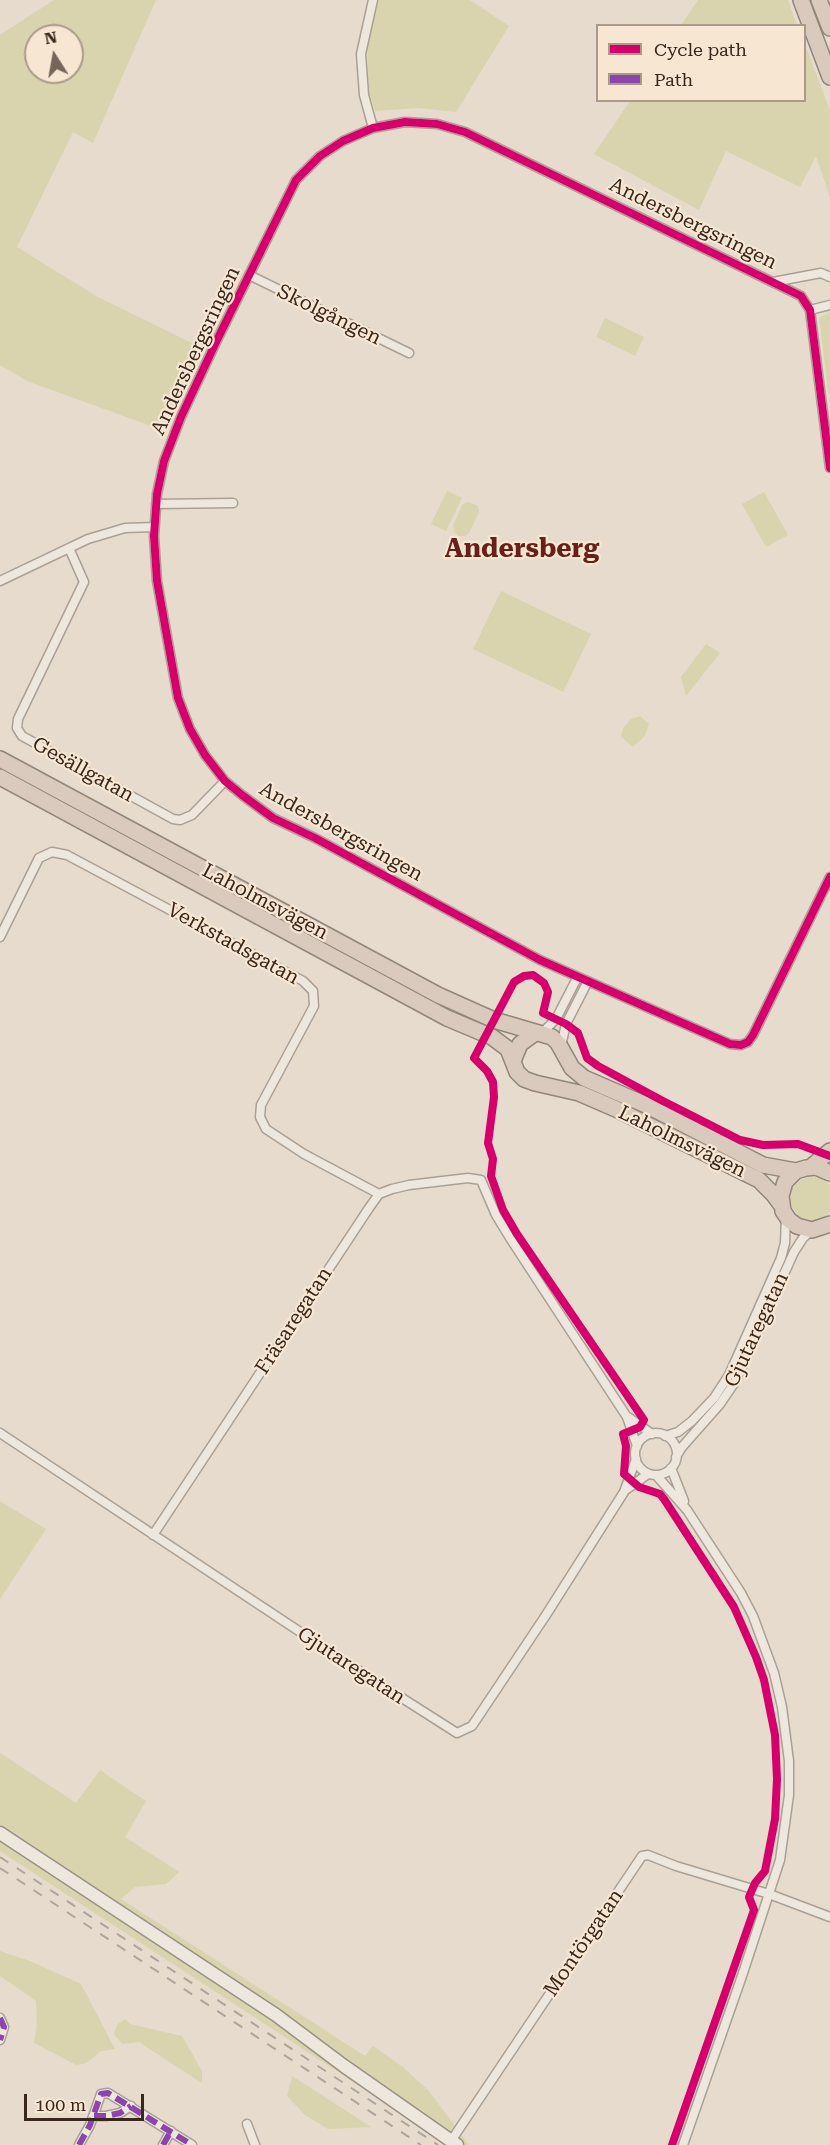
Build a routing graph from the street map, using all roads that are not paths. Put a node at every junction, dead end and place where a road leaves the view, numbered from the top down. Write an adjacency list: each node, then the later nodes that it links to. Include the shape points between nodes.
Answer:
1 (373, 0): 6 (street, via 361,54 364,95)
2 (801, 0): 5 (highway)
3 (819, 0): 4 (highway)
4 (830, 28)
5 (830, 77)
6 (373, 128): 7 (street, Andersbergsringen, via 333,147 296,180); 9 (street, Andersbergsringen, via 417,122 450,126)
7 (249, 275): 12 (street, Skolgången); 15 (street, Andersbergsringen, via 181,417 164,461)
8 (830, 277): 9 (street, via 821,273)
9 (773, 282): 11 (street, Andersbergsringen, via 801,296)
10 (830, 305): 11 (street)
11 (810, 310): 13 (street)
12 (409, 354)
13 (830, 468)
14 (233, 503): 15 (street)
15 (156, 504): 16 (street, Andersbergsringen)
16 (154, 527): 17 (street, via 110,531); 21 (street, Andersbergsringen, via 156,578 178,698 190,729)
17 (69, 548): 18 (street); 21 (street, Gesällgatan, via 84,582 18,719 17,728 22,736 173,819 192,815)
18 (0, 581)
19 (0, 759): 26 (highway, Laholmsvägen, via 438,995 494,1020)
20 (0, 777): 28 (highway, Laholmsvägen, via 447,1018 492,1037 508,1049)
21 (225, 781): 24 (street, Andersbergsringen, via 273,818)
22 (830, 878): 25 (street, Andersbergsringen, via 753,1035 745,1043 730,1044)
23 (0, 937): 32 (street, Verkstadsgatan, via 39,858 52,852 67,855 303,981 313,991 314,1006 261,1105 260,1117 266,1129 276,1136)
24 (576, 978): 25 (street, Andersbergsringen); 26 (street, via 556,1019)
25 (587, 983): 27 (street, via 566,1024)
26 (539, 1033): 27 (highway, Laholmsvägen, via 555,1039); 28 (highway, via 520,1044)
27 (561, 1049): 30 (highway, Laholmsvägen, via 572,1068 584,1078 763,1165)
28 (513, 1061): 33 (highway, Laholmsvägen, via 524,1079 579,1093 759,1180)
29 (830, 1151): 30 (highway)
30 (803, 1169): 31 (highway, Laholmsvägen, via 820,1168); 33 (highway, via 783,1186)
31 (830, 1173)
32 (379, 1194): 35 (street, via 409,1185 481,1180 510,1238); 46 (street, Fräsaregatan)
33 (784, 1211): 34 (highway, Laholmsvägen, via 797,1226); 38 (street, Gjutaregatan, via 785,1243 781,1258 729,1375 692,1421)
34 (824, 1227): 40 (street, Gjutaregatan, via 803,1238 735,1382)
35 (627, 1417): 37 (street); 39 (street)
36 (0, 1433): 46 (street, Gjutaregatan)
37 (652, 1434): 38 (street); 39 (street)
38 (665, 1436): 40 (street, via 674,1444)
39 (637, 1446): 41 (street)
40 (676, 1457): 42 (street)
41 (636, 1460): 43 (street, via 638,1466); 44 (street, Gjutaregatan)
42 (671, 1468): 43 (street); 45 (street)
43 (652, 1475): 44 (street, Gjutaregatan); 45 (street)
44 (624, 1492): 46 (street, Gjutaregatan, via 472,1726 457,1733)
45 (687, 1510): 48 (street, via 753,1616 782,1707 789,1795 780,1860)
46 (153, 1535)
47 (0, 1833): 56 (main road, via 276,2014)
48 (769, 1894): 49 (street); 56 (street, Montörgatan, via 642,1856); 61 (street)
49 (830, 1917)
50 (0, 2018): 51 (street, via 4,2028)
51 (0, 2040)
52 (131, 2106): 53 (street, via 120,2113); 53 (street, via 108,2093 100,2094); 55 (street)
53 (94, 2116): 57 (street)
54 (248, 2124): 60 (street)
55 (171, 2131): 58 (street); 59 (street)
56 (454, 2143)
57 (79, 2145)
58 (163, 2145)
59 (192, 2145)
60 (255, 2145)
61 (684, 2145)

